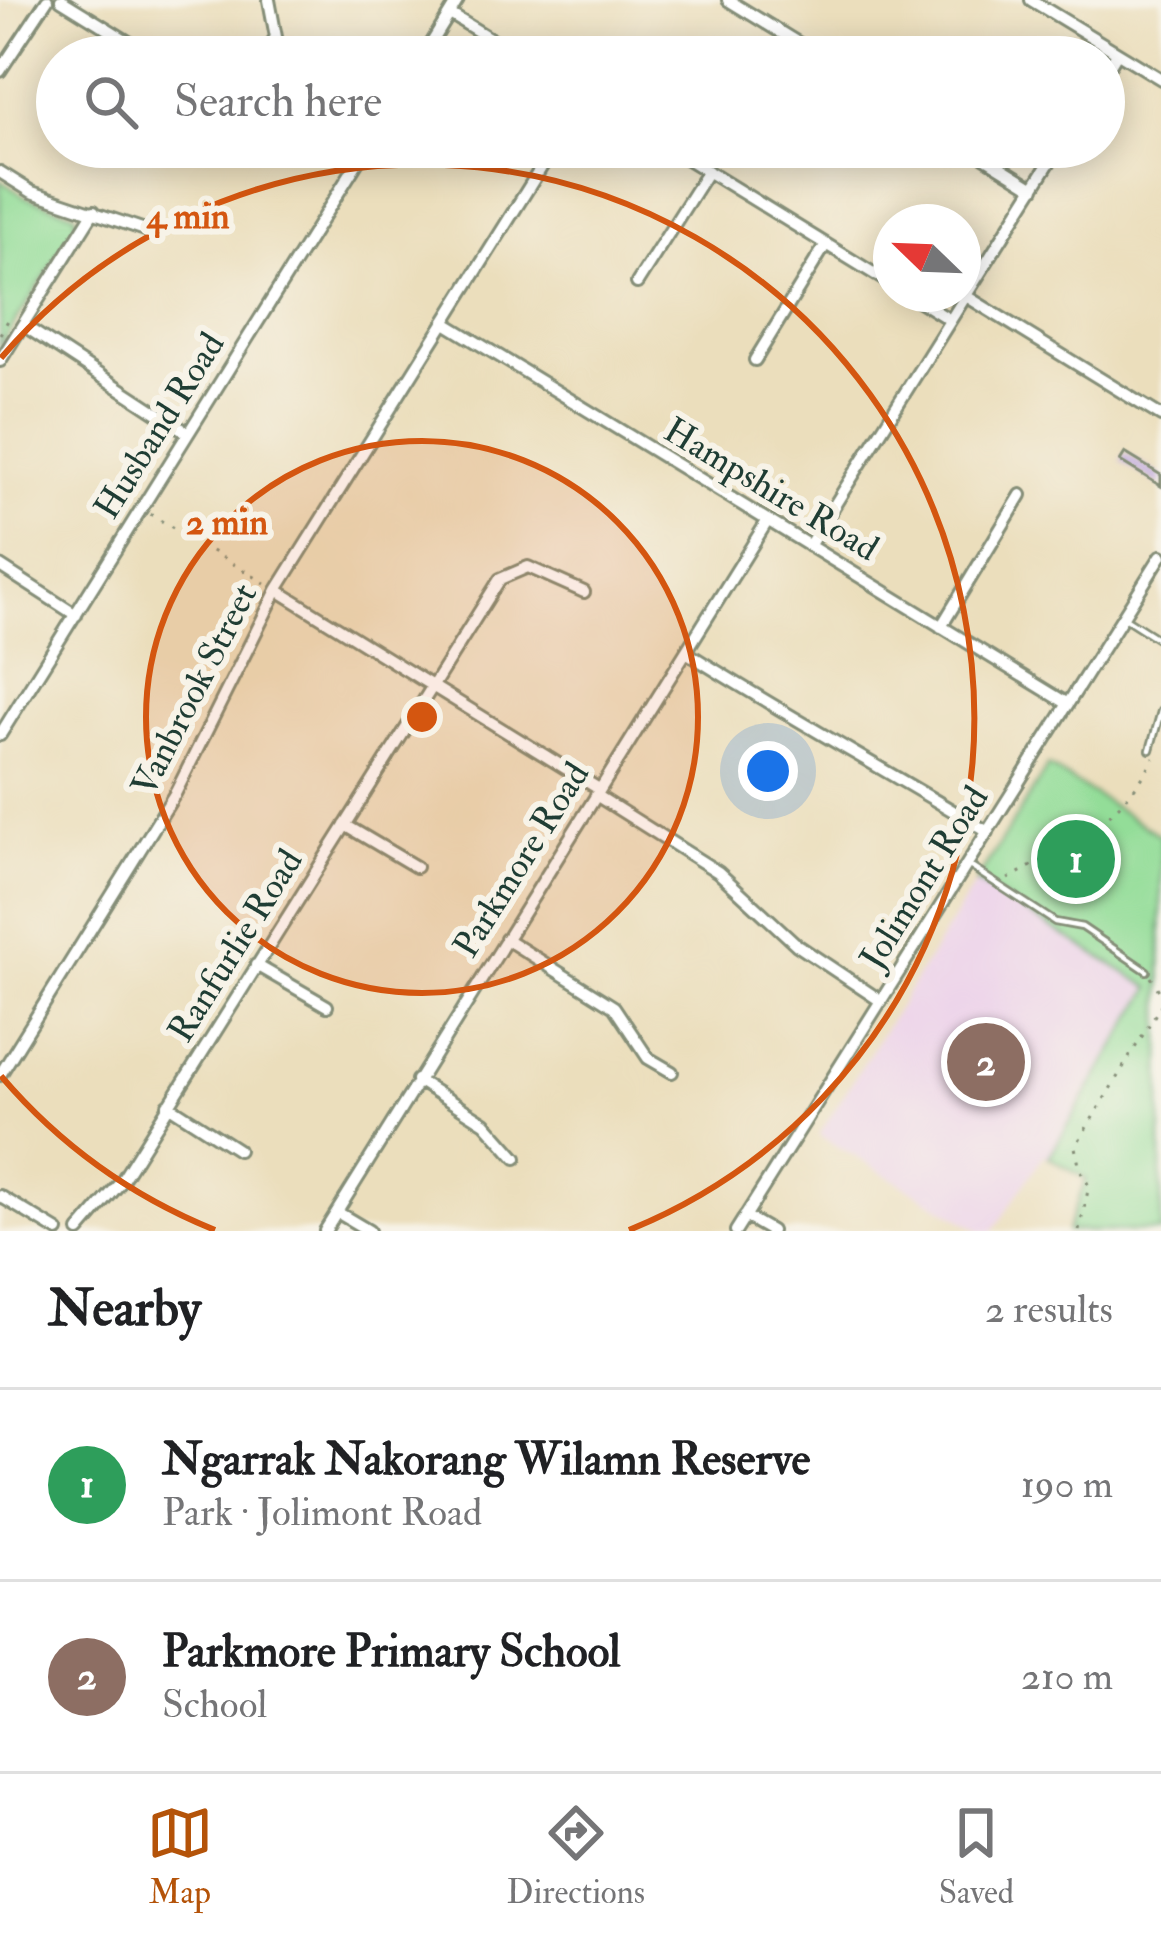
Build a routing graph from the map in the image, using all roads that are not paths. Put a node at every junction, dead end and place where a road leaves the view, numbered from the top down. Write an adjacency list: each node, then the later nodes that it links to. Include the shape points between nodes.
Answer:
1 (47, 0): 15 (street)
2 (61, 0): 8 (street)
3 (269, 0): 9 (street)
4 (458, 0): 7 (street)
5 (728, 0): 12 (street)
6 (1031, 0): 13 (street)
7 (450, 14): 10 (street); 11 (street)
8 (119, 36)
9 (276, 36)
10 (436, 36)
11 (486, 36)
12 (787, 36)
13 (1090, 36)
14 (1125, 57): 16 (street)
15 (0, 71)
16 (1161, 79)
17 (354, 168): 40 (street, Husband Road)
18 (541, 168): 35 (street, Vanbrook Street)
19 (703, 168): 22 (street)
20 (1002, 168): 24 (street)
21 (1046, 168): 24 (street)
22 (708, 171): 27 (street); 30 (street)
23 (0, 172): 25 (street)
24 (1034, 188): 28 (street)
25 (94, 212): 26 (street); 36 (street)
26 (154, 233)
27 (826, 244): 29 (street); 38 (street)
28 (981, 272)
29 (873, 273)
30 (638, 283)
31 (981, 305): 39 (street)
32 (937, 312): 34 (street)
33 (955, 312): 34 (street)
34 (950, 320): 43 (street)
35 (445, 323): 42 (street, Hampshire Road); 46 (street, Vanbrook Street)
36 (22, 325): 37 (street); 40 (street)
37 (0, 361)
38 (755, 361)
39 (1161, 416)
40 (188, 434): 48 (street, Husband Road)
41 (1022, 495): 50 (street)
42 (768, 520): 43 (street, Hampshire Road); 52 (street, Parkmore Road)
43 (809, 546): 50 (street, Hampshire Road)
44 (1161, 556): 49 (street, Jolimont Road)
45 (0, 566): 48 (street)
46 (277, 590): 53 (street); 69 (street, Vanbrook Street, via 176,792)
47 (584, 592): 53 (street, Ranfurlie Road, via 528,567 514,569)
48 (76, 615): 56 (street, Husband Road)
49 (1123, 616): 51 (lane); 54 (street, Jolimont Road)
50 (941, 626): 54 (street, Hampshire Road)
51 (1161, 641)
52 (686, 652): 58 (street, Parkmore Road); 60 (street)
53 (430, 684): 58 (street); 59 (street, Ranfurlie Road)
54 (1068, 704): 60 (street, Jolimont Road)
55 (1161, 712): 57 (lane)
56 (0, 735)
57 (1150, 750)
58 (598, 792): 63 (street, Parkmore Road); 66 (street, via 718,872 797,945)
59 (345, 825): 62 (street); 64 (street, Ranfurlie Road)
60 (988, 832): 61 (street, Jolimont Road)
61 (968, 866): 65 (lane); 66 (street, Jolimont Road)
62 (416, 867)
63 (506, 939): 68 (street, via 614,1007 648,1058); 70 (street, Parkmore Road)
64 (256, 965): 67 (street); 71 (street, Ranfurlie Road)
65 (1147, 970)
66 (881, 1001): 76 (street, Jolimont Road)
67 (327, 1006)
68 (672, 1072)
69 (0, 1075)
70 (417, 1080): 73 (street, via 484,1123); 75 (street, Parkmore Road)
71 (168, 1105): 72 (street); 78 (street, Ranfurlie Road, via 121,1182)
72 (238, 1150)
73 (516, 1158)
74 (0, 1196): 77 (street)
75 (338, 1212): 79 (street, Parkmore Road); 80 (street)
76 (746, 1216): 81 (street, Jolimont Road); 82 (street)
77 (58, 1231)
78 (79, 1231)
79 (325, 1231)
80 (369, 1231)
81 (736, 1231)
82 (771, 1231)

